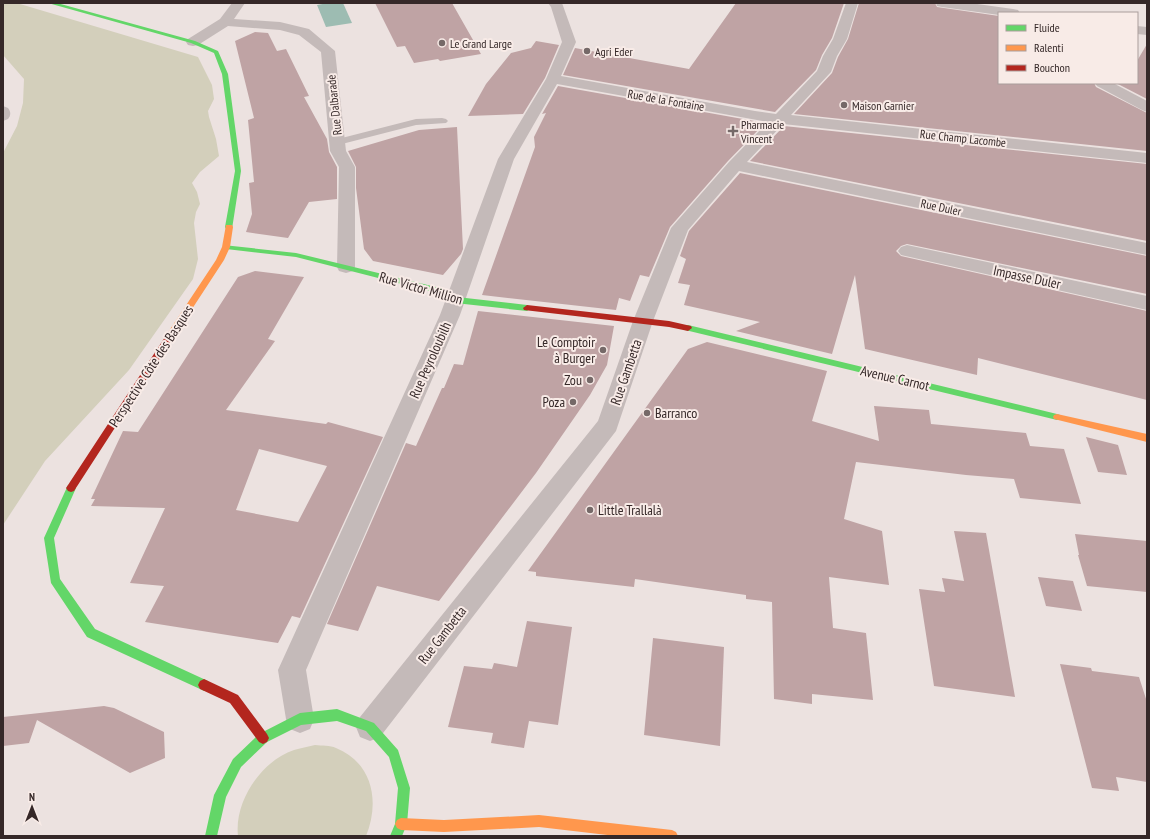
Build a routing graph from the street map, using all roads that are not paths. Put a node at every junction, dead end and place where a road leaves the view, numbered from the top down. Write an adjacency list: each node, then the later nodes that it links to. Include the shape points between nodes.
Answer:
1 (51, 3): 10 (street, Perspective Côte des Basques)
2 (239, 3): 8 (street)
3 (852, 3): 16 (street, Rue Gambetta, via 840,39 824,72)
4 (942, 3): 6 (street)
5 (558, 4): 11 (street, Rue Peyroloubilh, via 569,42)
6 (964, 6): 7 (street); 9 (street)
7 (1006, 12)
8 (225, 22): 10 (street); 18 (street, Rue Dalbarade, via 280,26 304,32 328,51)
9 (988, 22)
10 (193, 42): 21 (street, Perspective Côte des Basques, via 216,52 225,74 238,171)
11 (553, 79): 16 (street, Rue de la Fontaine, via 755,116); 25 (street, Rue Peyroloubilh, via 506,159)
12 (1104, 84): 13 (street)
13 (1147, 107)
14 (3, 111): 15 (street)
15 (3, 116)
16 (780, 118): 19 (street, Rue Champ Lacombe); 20 (street, Rue Gambetta)
17 (442, 121): 18 (lane, via 416,122)
18 (338, 142): 24 (street, Rue Dalbarade, via 338,151 347,167)
19 (1147, 158)
20 (734, 165): 22 (street, Rue Duler); 27 (street, Rue Gambetta, via 680,228)
21 (226, 247): 24 (street, Rue Victor Million, via 296,255); 31 (street, Perspective Côte des Basques, via 71,489 50,538 55,580 91,633 234,699)
22 (1147, 249)
23 (908, 251): 26 (street, Impasse Duler)
24 (346, 267): 25 (street, Rue Victor Million, via 440,291)
25 (455, 300): 27 (street, Rue Victor Million); 29 (street, Rue Peyroloubilh, via 292,670)
26 (1147, 303)
27 (643, 321): 28 (street, Avenue Carnot, via 670,324); 30 (street, Rue Gambetta, via 608,425)
28 (1147, 438)
29 (300, 719): 30 (street, via 337,716); 31 (street)
30 (370, 727): 32 (street, via 394,754 404,788)
31 (263, 738): 33 (street, via 237,763 220,795)
32 (401, 824): 34 (street); 35 (street, via 444,826 539,821)
33 (211, 836)
34 (396, 836)
35 (672, 836)

